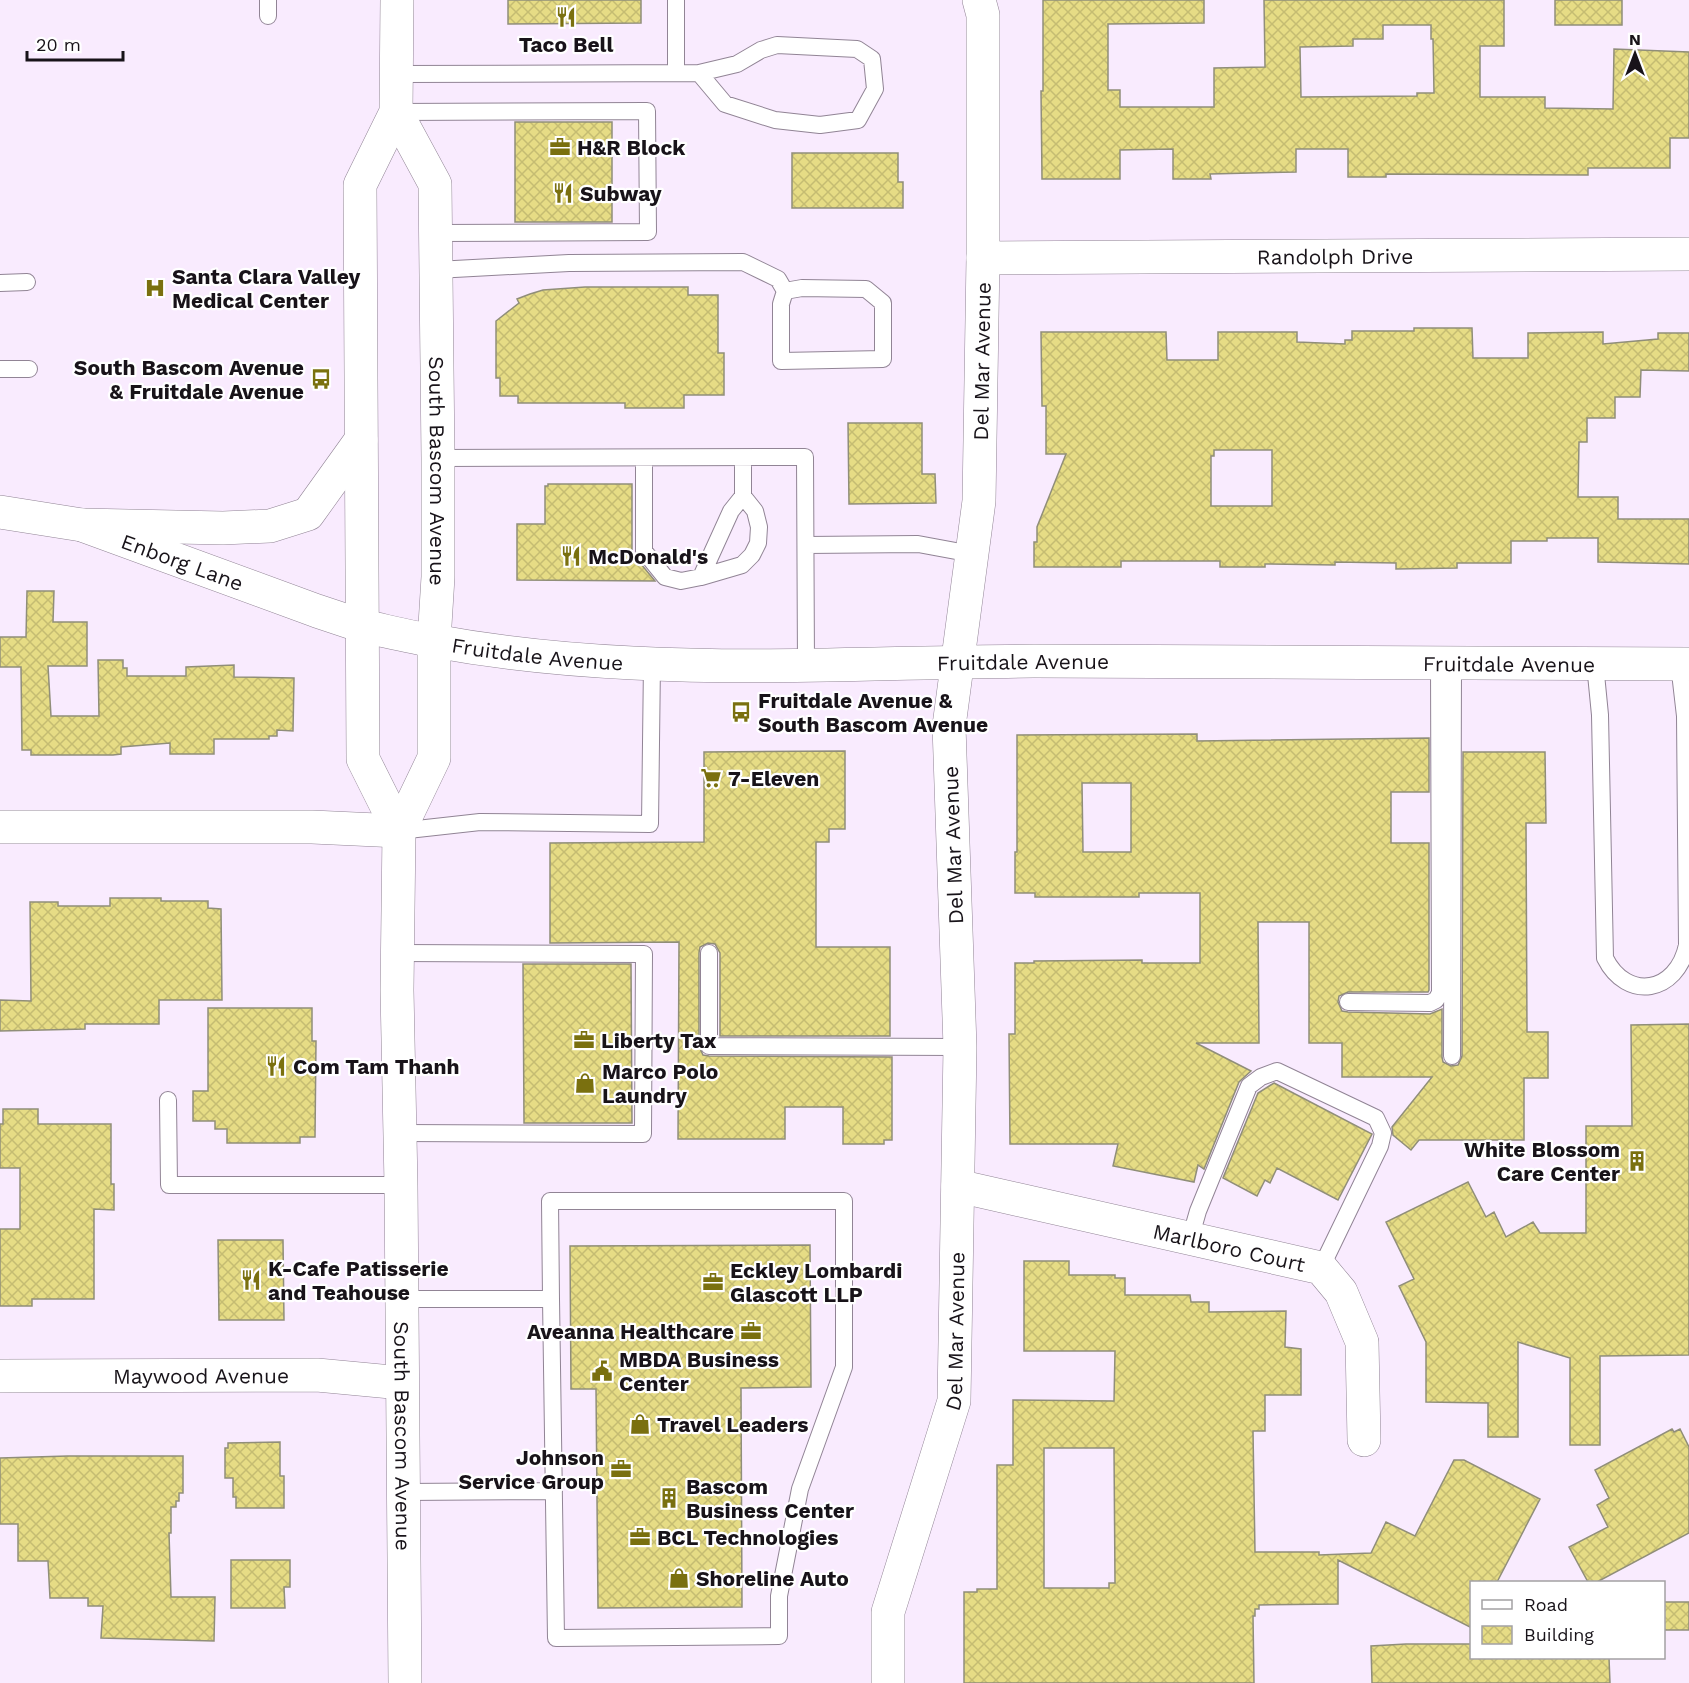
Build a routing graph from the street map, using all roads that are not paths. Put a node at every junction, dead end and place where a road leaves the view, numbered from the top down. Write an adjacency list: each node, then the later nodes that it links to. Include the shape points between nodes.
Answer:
1 (397, 0): 6 (street, South Bascom Avenue)
2 (676, 0): 4 (lane)
3 (979, 0): 10 (street, Del Mar Avenue)
4 (676, 73): 5 (lane); 6 (lane)
5 (699, 73): 5 (lane, via 737,64 777,45 857,49 872,59 875,89 858,120 820,125 775,120 724,104)
6 (397, 74): 7 (street, South Bascom Avenue)
7 (396, 112): 8 (street, South Bascom Avenue, via 435,184); 8 (lane, via 647,111 648,232); 17 (street, South Bascom Avenue, via 360,186)
8 (436, 233): 11 (street, South Bascom Avenue)
9 (1689, 254): 10 (street, Randolph Drive)
10 (983, 258): 25 (street, Del Mar Avenue, via 979,501)
11 (436, 270): 14 (lane, via 569,263 743,262 778,279); 18 (street, South Bascom Avenue)
12 (27, 282): 13 (lane)
13 (0, 283)
14 (785, 291): 14 (lane, via 866,289 883,303 883,359 781,361 781,304)
15 (0, 369): 16 (lane)
16 (29, 369)
17 (361, 440): 23 (street, via 308,514 270,526); 27 (street, South Bascom Avenue)
18 (438, 458): 19 (lane); 28 (street, South Bascom Avenue)
19 (644, 458): 20 (lane); 26 (lane, via 644,551 665,577 681,581)
20 (743, 458): 21 (lane); 24 (lane, via 805,457)
21 (743, 496): 26 (lane, via 731,511); 26 (lane, via 755,511 759,527 753,555 742,565)
22 (0, 512): 23 (street, Enborg Lane)
23 (82, 525): 27 (street, Enborg Lane)
24 (806, 545): 25 (lane, via 918,544); 34 (lane)
25 (972, 554): 29 (street, Del Mar Avenue)
26 (701, 577)
27 (362, 626): 28 (street, Fruitdale Avenue); 36 (street, South Bascom Avenue, via 363,759)
28 (434, 641): 30 (street, Fruitdale Avenue, via 550,657); 36 (street, South Bascom Avenue, via 434,758)
29 (958, 662): 31 (street, Fruitdale Avenue); 34 (street, Fruitdale Avenue); 40 (street, Del Mar Avenue, via 949,726)
30 (652, 663): 34 (street, Fruitdale Avenue); 36 (lane, via 650,824 480,822)
31 (1446, 664): 32 (street, Fruitdale Avenue); 39 (lane, via 1440,993 1430,1003); 41 (lane)
32 (1595, 664): 33 (street, Fruitdale Avenue); 33 (lane, via 1600,715 1605,957 1620,978 1644,987 1669,979 1678,970 1687,945)
33 (1684, 664)
34 (806, 665)
35 (0, 827): 36 (street, via 312,827)
36 (399, 831): 37 (street, South Bascom Avenue)
37 (398, 953): 43 (street, South Bascom Avenue); 43 (lane, via 644,954 643,1134)
38 (709, 953): 40 (lane, via 709,1047)
39 (1348, 1002)
40 (960, 1047): 45 (street, Del Mar Avenue)
41 (1452, 1056)
42 (168, 1101): 44 (lane, via 169,1185)
43 (401, 1133): 44 (street, South Bascom Avenue)
44 (401, 1185): 48 (street, South Bascom Avenue)
45 (958, 1186): 46 (street, Marlboro Court); 56 (street, Del Mar Avenue, via 954,1401 888,1612)
46 (1190, 1239): 47 (street, Marlboro Court); 47 (lane, via 1249,1086 1276,1071 1376,1118 1383,1133)
47 (1321, 1268): 52 (street, Marlboro Court, via 1341,1292 1362,1342)
48 (401, 1299): 49 (lane); 51 (street, South Bascom Avenue)
49 (551, 1299): 53 (lane); 53 (lane, via 550,1201 844,1201 844,1367 800,1489 779,1596 779,1636 556,1638)
50 (0, 1376): 51 (street, Maywood Avenue, via 317,1375)
51 (402, 1383): 54 (street, South Bascom Avenue)
52 (1365, 1440)
53 (554, 1491): 54 (lane)
54 (404, 1492): 55 (street, South Bascom Avenue)
55 (405, 1683)
56 (888, 1683)

